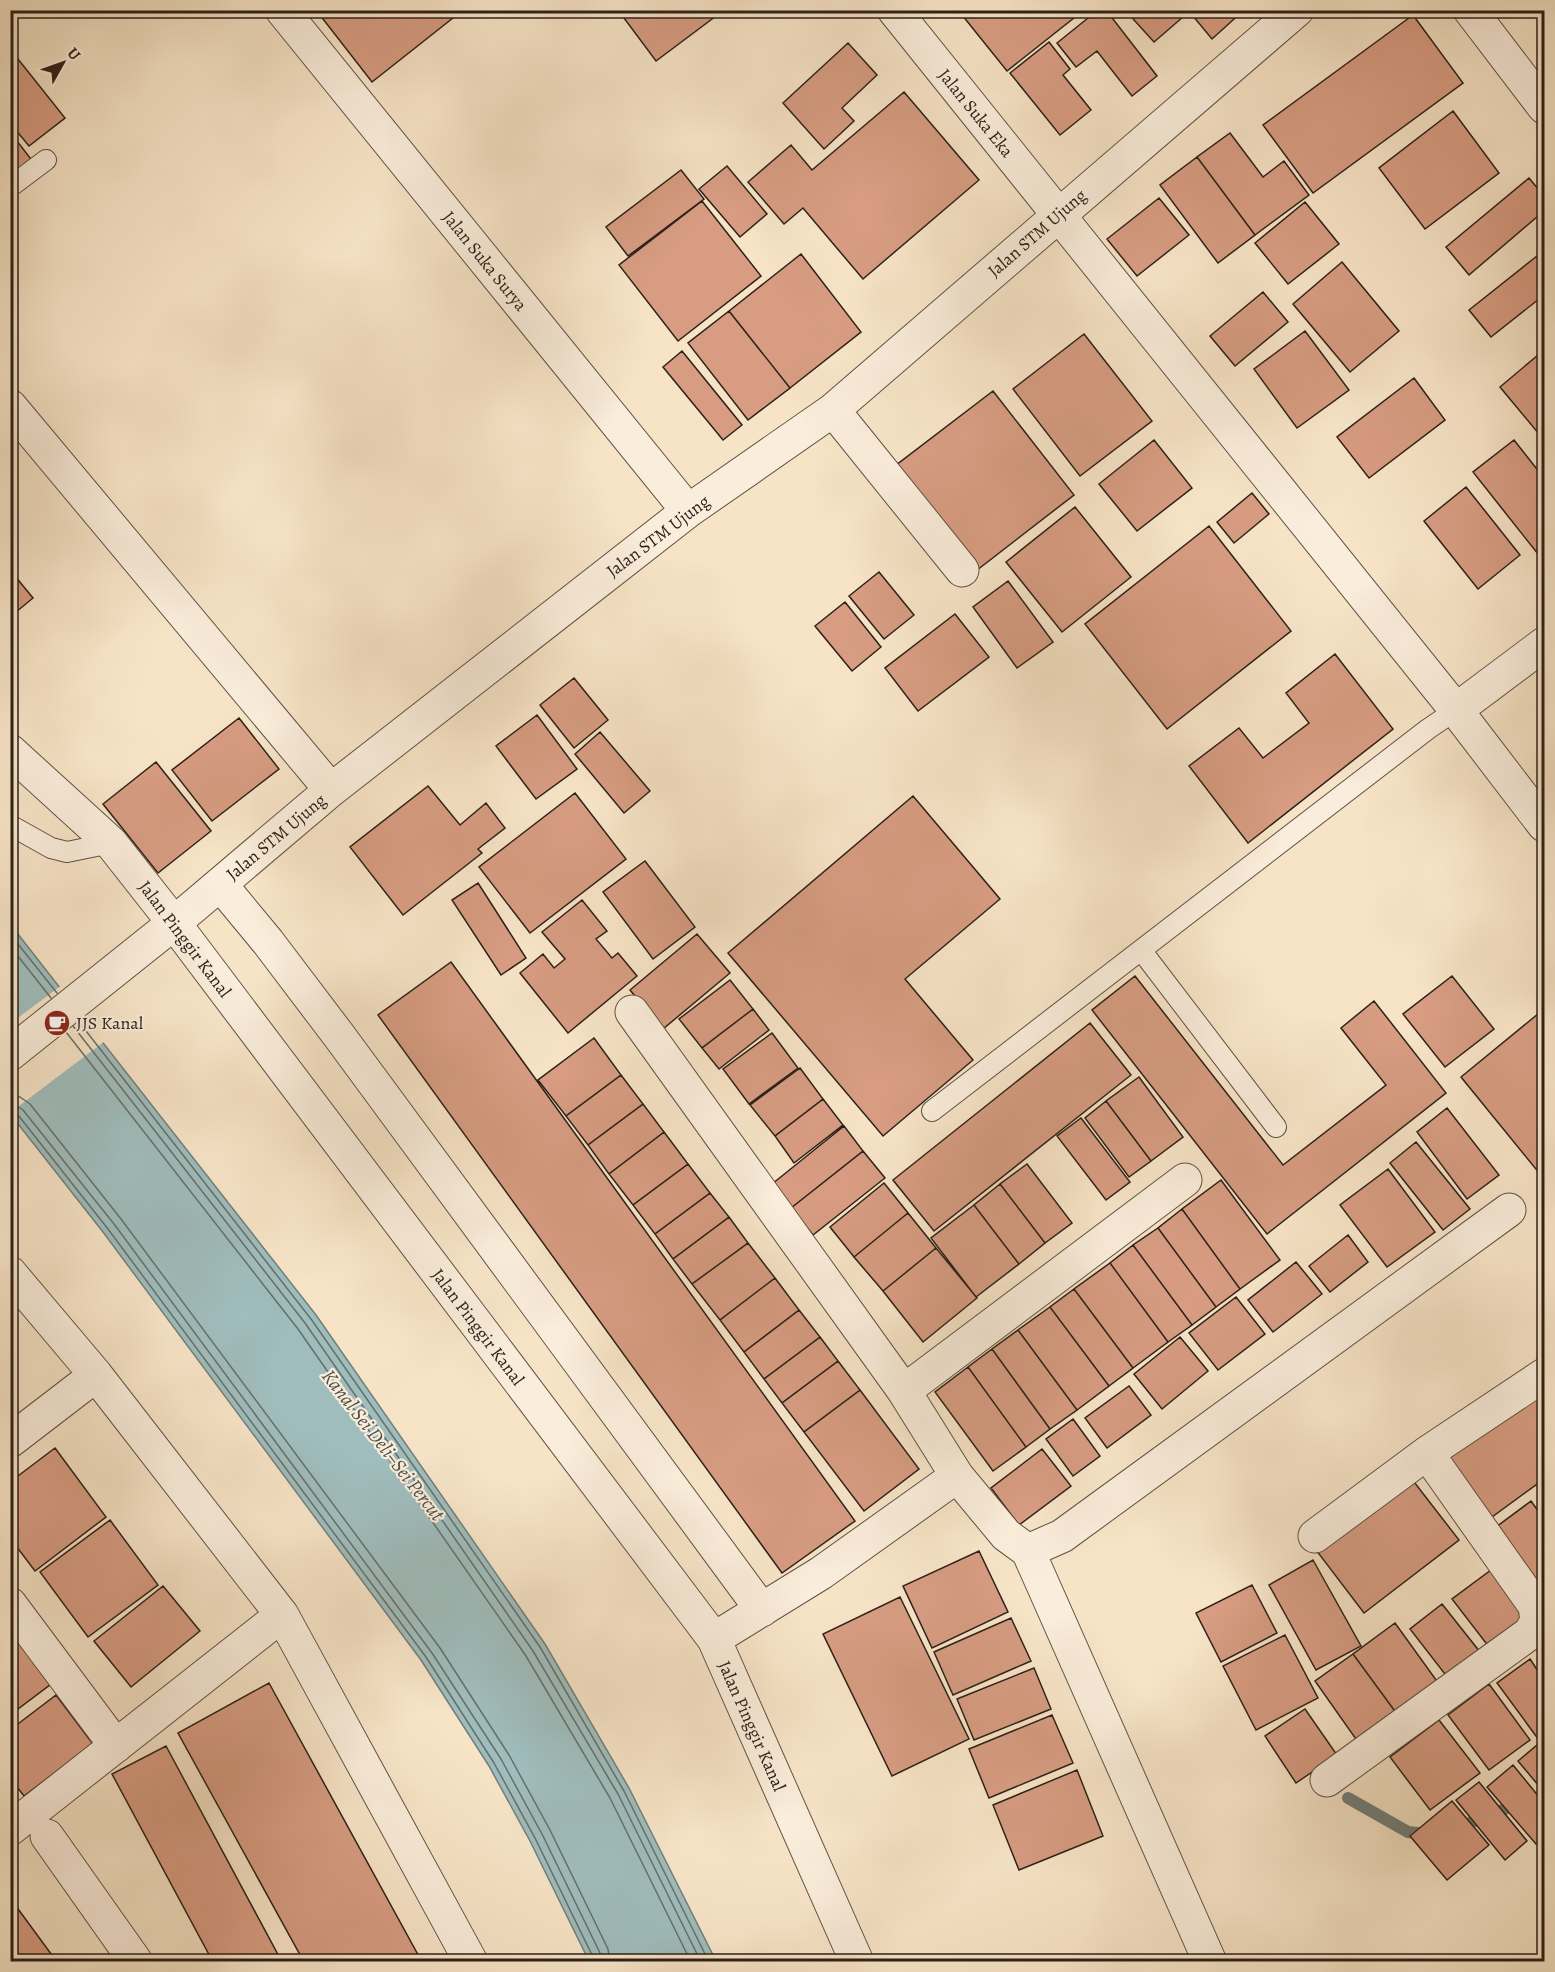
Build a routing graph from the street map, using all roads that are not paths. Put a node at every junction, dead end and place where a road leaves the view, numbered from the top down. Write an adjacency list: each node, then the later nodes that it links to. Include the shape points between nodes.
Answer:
1 (282, 10): 11 (street, Jalan Suka Surya)
2 (894, 10): 8 (street, Jalan Suka Eka)
3 (1297, 10): 8 (street, Jalan STM Ujung)
4 (1470, 10): 5 (street)
5 (1545, 107)
6 (46, 160): 7 (lane)
7 (10, 187)
8 (1058, 215): 10 (street, Jalan STM Ujung); 14 (street, Jalan Suka Eka)
9 (10, 406): 16 (street)
10 (833, 410): 11 (street, Jalan STM Ujung); 12 (street)
11 (688, 511): 16 (street, Jalan STM Ujung)
12 (962, 570)
13 (1545, 644): 14 (street)
14 (1456, 710): 18 (street, Jalan Suka Eka); 22 (lane)
15 (10, 751): 19 (street, Jalan Pinggir Kanal)
16 (331, 790): 20 (street, Jalan STM Ujung)
17 (10, 825): 19 (lane, via 51,848 67,852)
18 (1545, 825)
19 (111, 843): 21 (street, Jalan Pinggir Kanal)
20 (220, 884): 21 (street, Jalan STM Ujung); 39 (street, via 340,1037)
21 (167, 929): 24 (street, Jalan STM Ujung); 41 (street, Jalan Pinggir Kanal)
22 (1141, 950): 25 (lane); 26 (lane)
23 (632, 1012): 32 (street)
24 (10, 1054)
25 (932, 1111)
26 (1276, 1127)
27 (1185, 1180): 32 (street)
28 (1509, 1210): 37 (street, via 1062,1536)
29 (10, 1273): 30 (street)
30 (96, 1375): 33 (street); 40 (street)
31 (1545, 1375): 34 (street)
32 (904, 1391): 35 (street)
33 (10, 1442)
34 (1427, 1453): 36 (street); 43 (street, via 1535,1606 1537,1620 1530,1632)
35 (957, 1476): 37 (street, via 1006,1535); 39 (street)
36 (1315, 1536)
37 (1028, 1551): 49 (street)
38 (10, 1604): 42 (street)
39 (762, 1610): 41 (street)
40 (282, 1616): 42 (street); 47 (street)
41 (714, 1639): 48 (street, Jalan Pinggir Kanal)
42 (116, 1746): 44 (street)
43 (1327, 1780)
44 (10, 1829)
45 (47, 1836): 46 (street)
46 (136, 1962)
47 (471, 1962)
48 (857, 1962)
49 (1209, 1962)

